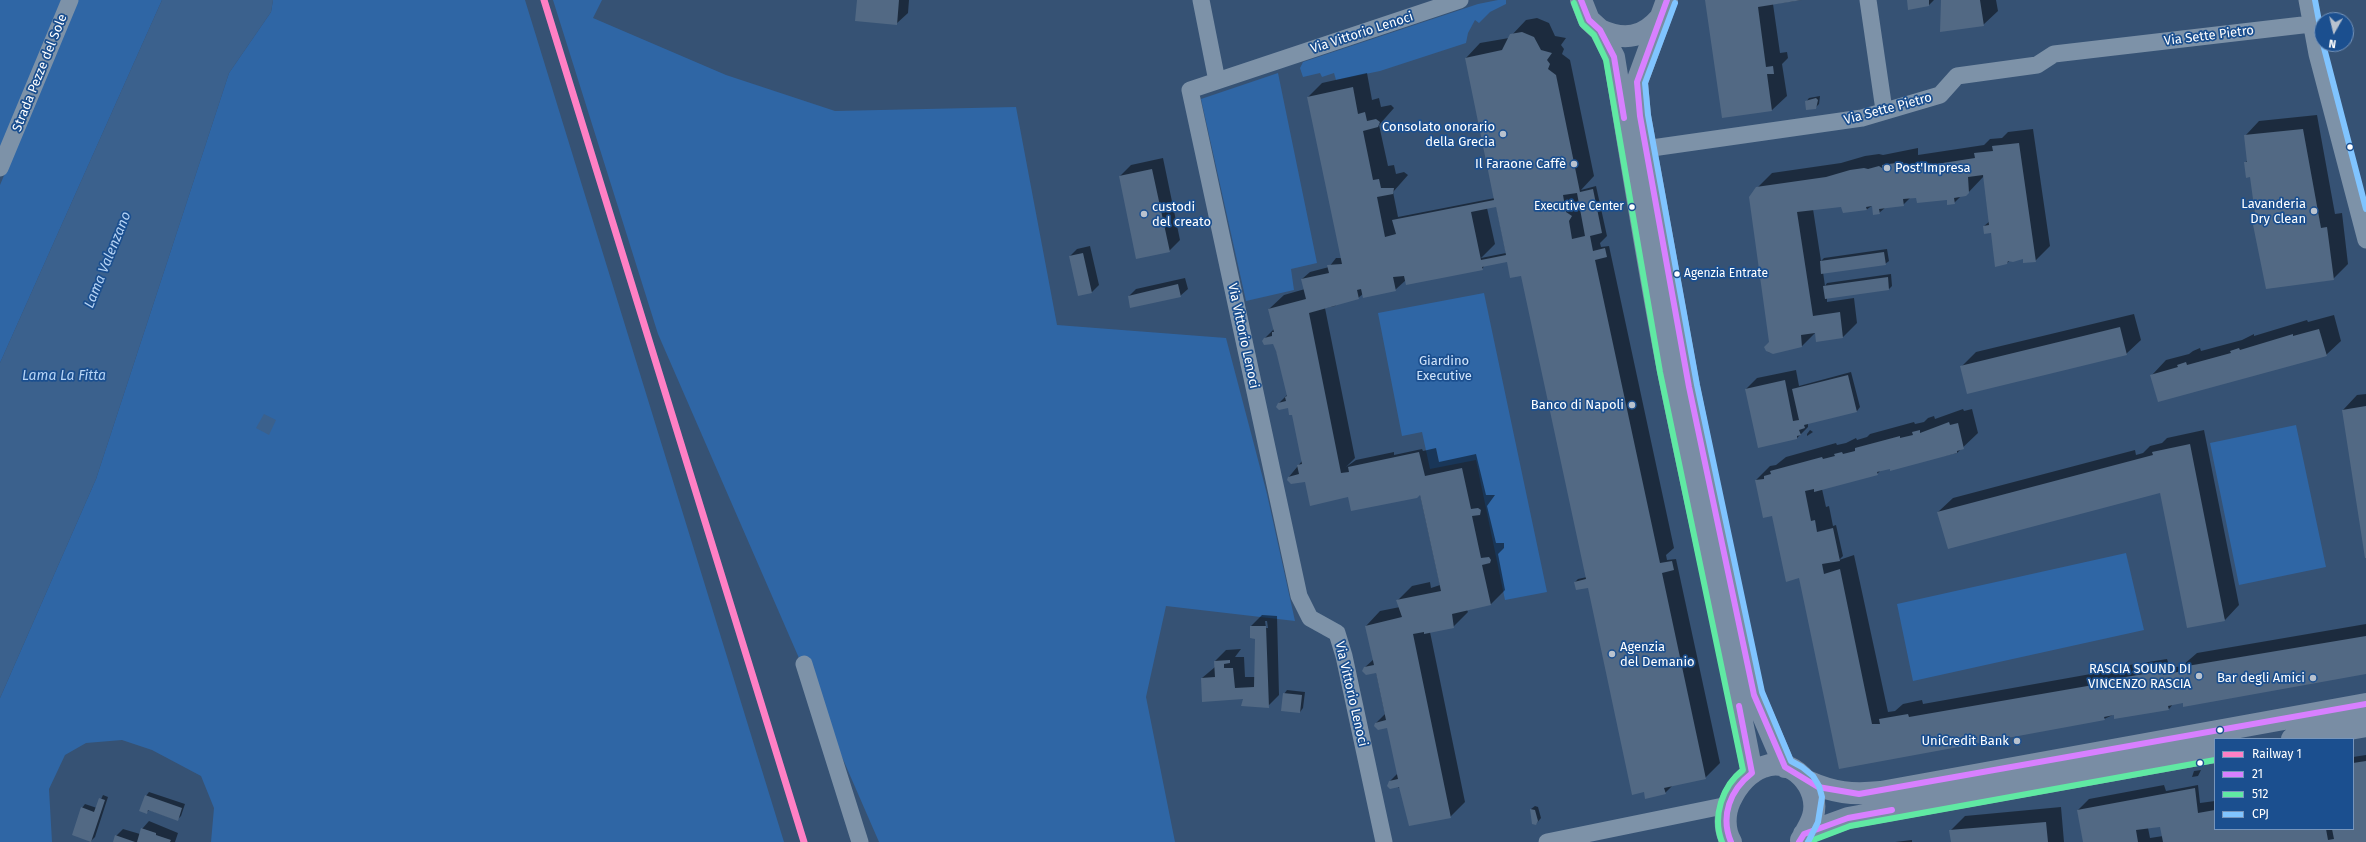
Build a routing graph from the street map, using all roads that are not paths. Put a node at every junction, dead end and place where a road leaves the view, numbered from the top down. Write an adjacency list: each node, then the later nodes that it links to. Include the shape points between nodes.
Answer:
1 (70, 0): 13 (street, Strada Pezze del Sole)
2 (1201, 0): 10 (street)
3 (1460, 0): 10 (street, Via Vittorio Lenoci)
4 (1582, 0): 9 (main road, via 1589,20)
5 (1868, 0): 11 (street)
6 (2306, 0): 8 (street)
7 (1664, 9): 9 (main road, via 1652,28 1640,34 1627,37 1613,36); 12 (main road, via 1637,82)
8 (2311, 24): 11 (street, Via Sette Pietro, via 2054,54 2037,65 1957,76 1940,95); 14 (street)
9 (1600, 30): 21 (main road, via 1614,57 1668,371 1732,666)
10 (1217, 81): 26 (street, Via Vittorio Lenoci, via 1190,90 1299,596 1310,618 1337,633)
11 (1884, 110): 12 (street, Via Sette Pietro, via 1862,118)
12 (1645, 149): 20 (main road, via 1693,409 1740,635 1754,695)
13 (0, 168)
14 (2366, 240)
15 (804, 664): 25 (street)
16 (2366, 704): 22 (main road, via 1881,792 1832,792)
17 (2366, 726): 18 (main road)
18 (2298, 738)
19 (2214, 752): 24 (main road, via 1848,818)
20 (1785, 767): 21 (main road, via 1764,766); 22 (main road, via 1796,771)
21 (1752, 773): 23 (main road, via 1745,778)
22 (1807, 781): 24 (main road, via 1814,795 1815,806 1813,817)
23 (1728, 806): 27 (street); 28 (main road, via 1726,834)
24 (1802, 838)
25 (860, 842)
26 (1384, 842)
27 (1547, 842)
28 (1731, 842)

